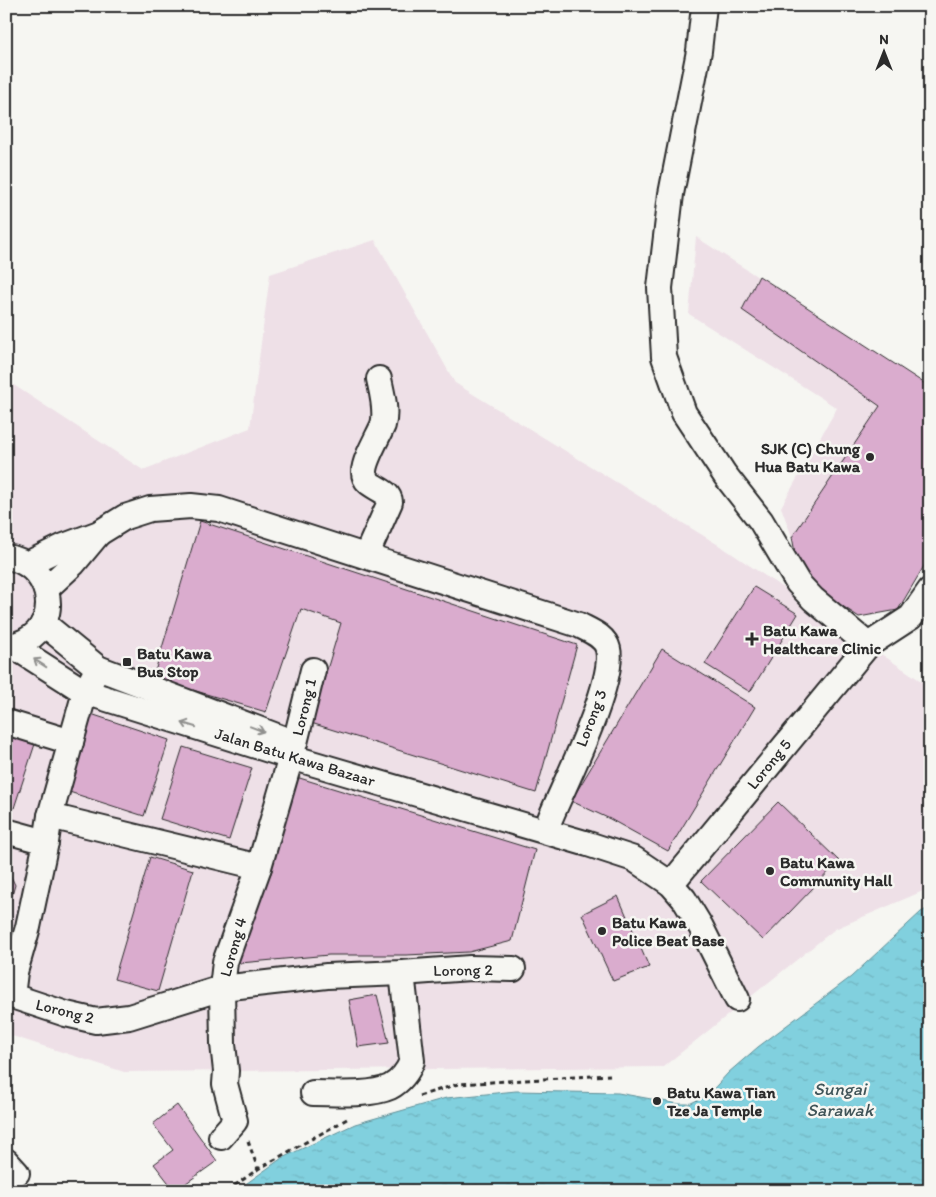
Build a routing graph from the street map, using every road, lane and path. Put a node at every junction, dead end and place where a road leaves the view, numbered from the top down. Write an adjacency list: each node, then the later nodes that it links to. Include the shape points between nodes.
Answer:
1 (704, 6): 9 (street, via 699,50 671,194 660,288 664,357 684,413 725,475 761,521 798,583)
2 (379, 379): 4 (street, via 384,423 364,472 367,481 387,494 390,502)
3 (99, 533): 4 (street, Lorong 3, via 125,517 150,509 191,506 219,509); 5 (street); 6 (street)
4 (366, 556): 18 (street, Lorong 3, via 580,625 601,637 608,648 609,664 601,699)
5 (17, 561): 6 (street, via 39,575)
6 (46, 589): 8 (street, via 48,608)
7 (930, 590): 9 (street, Lorong 5, via 911,617)
8 (44, 623): 10 (street, via 33,636); 11 (street, Jalan Batu Kawa Bazaar)
9 (868, 645): 23 (street, Lorong 5)
10 (10, 646): 13 (street, Jalan Batu Kawa Bazaar, one-way to 10)
11 (98, 668): 13 (street, Lorong 2); 16 (street, Jalan Batu Kawa Bazaar, one-way to 16)
12 (313, 670): 16 (street, Lorong 1)
13 (85, 692): 15 (street, Lorong 2); 16 (street, Jalan Batu Kawa Bazaar, one-way to 13)
14 (6, 722): 15 (street)
15 (71, 742): 17 (street, Lorong 2)
16 (293, 750): 18 (street, Jalan Batu Kawa Bazaar); 21 (street, Jalan Batu Kawa Bazaar); 22 (street, Lorong 4)
17 (50, 816): 20 (street, Lorong 2); 22 (street)
18 (550, 820): 21 (street, Jalan Batu Kawa Bazaar)
19 (6, 831): 20 (street)
20 (46, 842): 27 (street, Lorong 2)
21 (588, 844): 23 (street, Jalan Batu Kawa Bazaar, via 634,859)
22 (259, 868): 26 (street, Lorong 4, via 225,962)
23 (671, 884): 28 (street, Jalan Batu Kawa Bazaar, via 701,928)
24 (514, 969): 25 (street, Lorong 2, via 470,968)
25 (402, 973): 26 (street, Lorong 2, via 327,976); 30 (street, via 412,1061 407,1073 392,1086 378,1091)
26 (222, 988): 27 (street, Lorong 2, via 129,1017 96,1021); 33 (street, Lorong 4, via 225,1084 235,1121)
27 (9, 996)
28 (737, 999)
29 (610, 1075): 31 (path, via 458,1084)
30 (313, 1093)
31 (411, 1099)
32 (355, 1116): 34 (path, via 258,1169)
33 (221, 1137)
34 (227, 1191)

